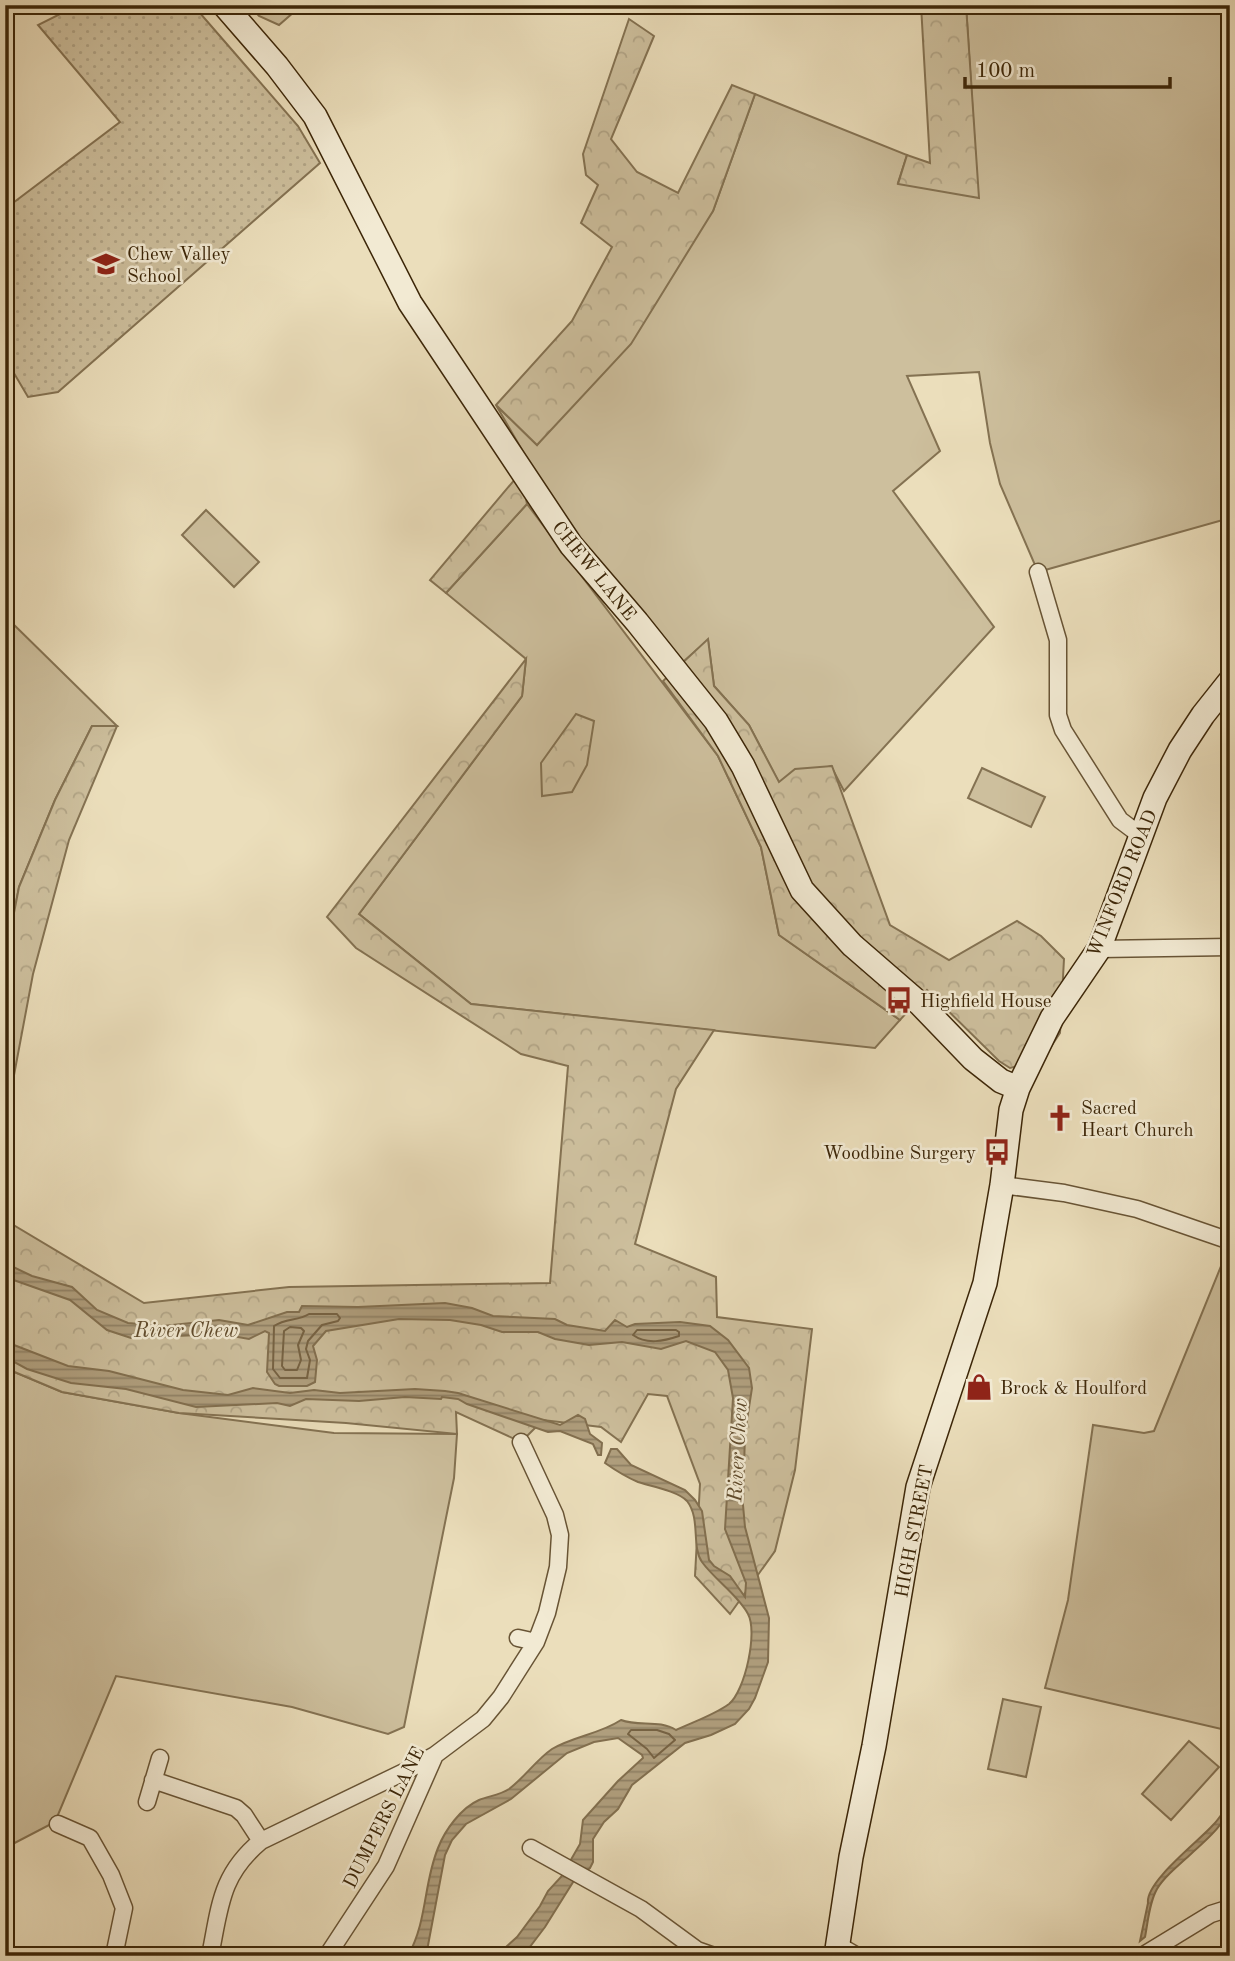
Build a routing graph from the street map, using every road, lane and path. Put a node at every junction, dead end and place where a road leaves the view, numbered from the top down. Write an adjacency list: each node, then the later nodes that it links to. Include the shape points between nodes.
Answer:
1 (223, 5): 7 (main road, CHEW LANE, via 315,116 409,302 571,545 716,721 743,766 802,890 852,945 920,1004 973,1059)
2 (1038, 572): 4 (street, via 1058,640 1058,715 1063,730 1120,820)
3 (1230, 681): 4 (main road, WINFORD ROAD, via 1180,750)
4 (1140, 835): 6 (main road, WINFORD ROAD)
5 (1230, 947): 6 (street)
6 (1099, 949): 7 (main road, WINFORD ROAD, via 1052,1018)
7 (1018, 1088): 8 (main road, HIGH STREET)
8 (1002, 1185): 9 (street, via 1137,1209); 21 (main road, HIGH STREET, via 982,1294 918,1487 877,1733 850,1857)
9 (1230, 1241)
10 (521, 1442): 12 (street, DUMPERS LANE, via 560,1535 555,1578)
11 (518, 1638): 12 (street)
12 (536, 1642): 13 (street, DUMPERS LANE, via 483,1718)
13 (435, 1755): 18 (street); 24 (street, DUMPERS LANE, via 386,1866)
14 (160, 1758): 15 (street)
15 (153, 1780): 16 (street); 18 (street, via 236,1808)
16 (147, 1802)
17 (58, 1824): 22 (street, via 90,1838 111,1875 124,1908)
18 (261, 1841): 23 (street, via 234,1867 223,1891)
19 (531, 1848): 25 (street, via 641,1909 697,1951)
20 (1230, 1908): 26 (street, via 1211,1914)
21 (844, 1952)
22 (114, 1956)
23 (210, 1956)
24 (327, 1956)
25 (715, 1956)
26 (1142, 1956)

